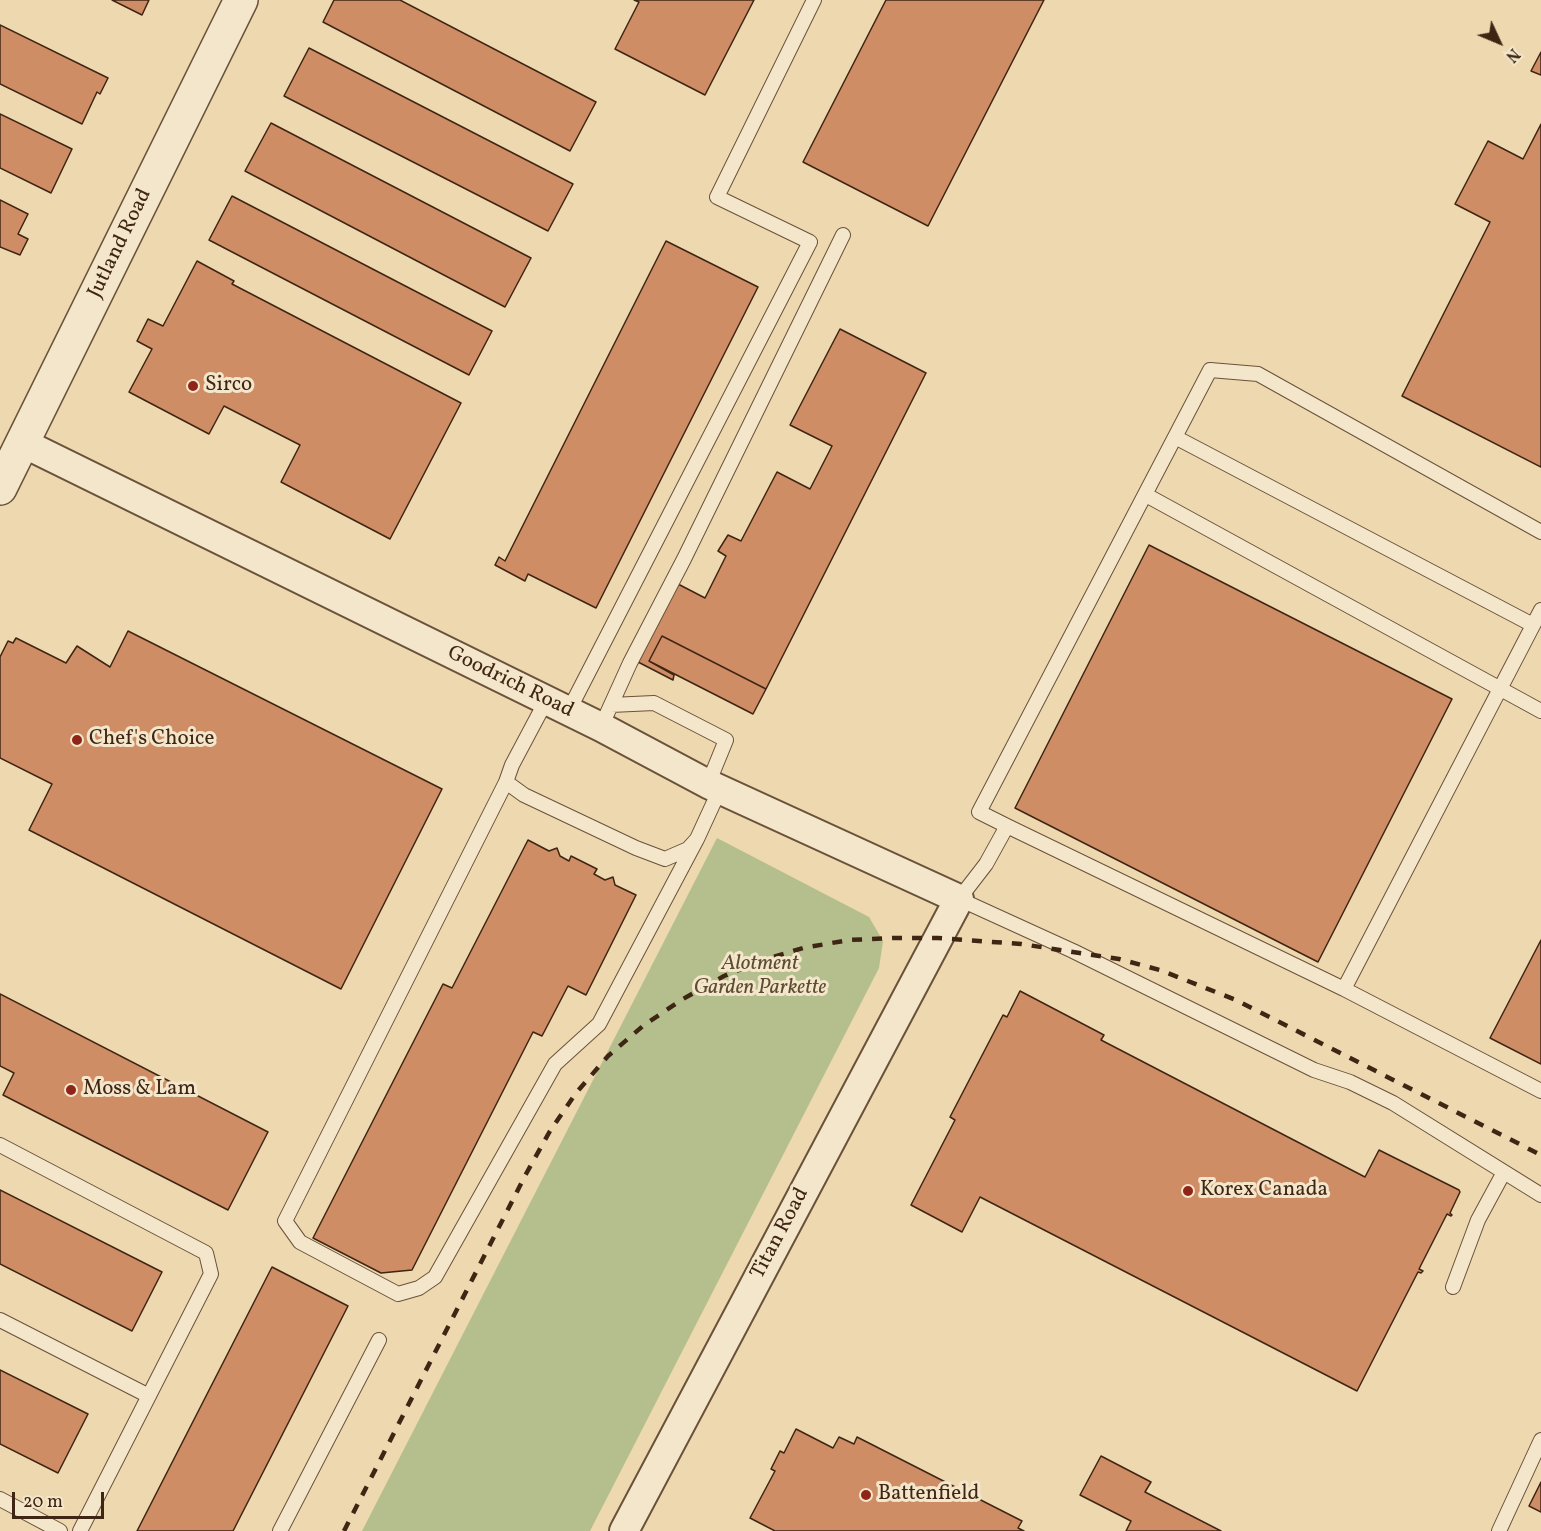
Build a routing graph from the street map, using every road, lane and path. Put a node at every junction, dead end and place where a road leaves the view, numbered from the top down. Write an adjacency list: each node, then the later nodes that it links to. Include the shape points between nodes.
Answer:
1 (241, 0): 5 (street, Jutland Road)
2 (814, 0): 11 (lane, via 717,197 810,242)
3 (843, 235): 13 (lane)
4 (1175, 437): 6 (lane); 7 (lane, via 1210,370 1258,374); 9 (lane)
5 (8, 467): 11 (street, Goodrich Road)
6 (1146, 495): 10 (lane); 16 (lane, via 979,812)
7 (1541, 532)
8 (1541, 610): 9 (lane)
9 (1533, 625): 10 (lane)
10 (1500, 688): 12 (lane); 19 (lane)
11 (557, 706): 13 (street, Goodrich Road); 14 (lane, via 512,765)
12 (1541, 711)
13 (606, 716): 15 (street, Goodrich Road); 15 (lane, via 654,703 726,740)
14 (506, 782): 17 (lane, via 524,795 665,860 688,849); 17 (lane, via 285,1221 300,1242 398,1294 419,1288 435,1277 555,1064 599,1024)
15 (714, 787): 17 (lane); 18 (street, Goodrich Road)
16 (1007, 826): 18 (lane, via 986,864); 19 (lane)
17 (697, 839)
18 (959, 899): 22 (lane, via 1314,1070 1394,1103); 33 (street, Titan Road)
19 (1344, 989): 20 (lane)
20 (1541, 1091)
21 (0, 1145): 27 (lane, via 206,1253 211,1274)
22 (1504, 1172): 23 (lane); 24 (lane, via 1478,1220)
23 (1541, 1195)
24 (1453, 1287)
25 (0, 1320): 27 (lane)
26 (379, 1340): 32 (lane)
27 (149, 1396): 31 (lane)
28 (1541, 1440): 34 (lane)
29 (0, 1499): 30 (lane)
30 (60, 1531)
31 (80, 1531)
32 (280, 1531)
33 (624, 1531)
34 (1499, 1531)

